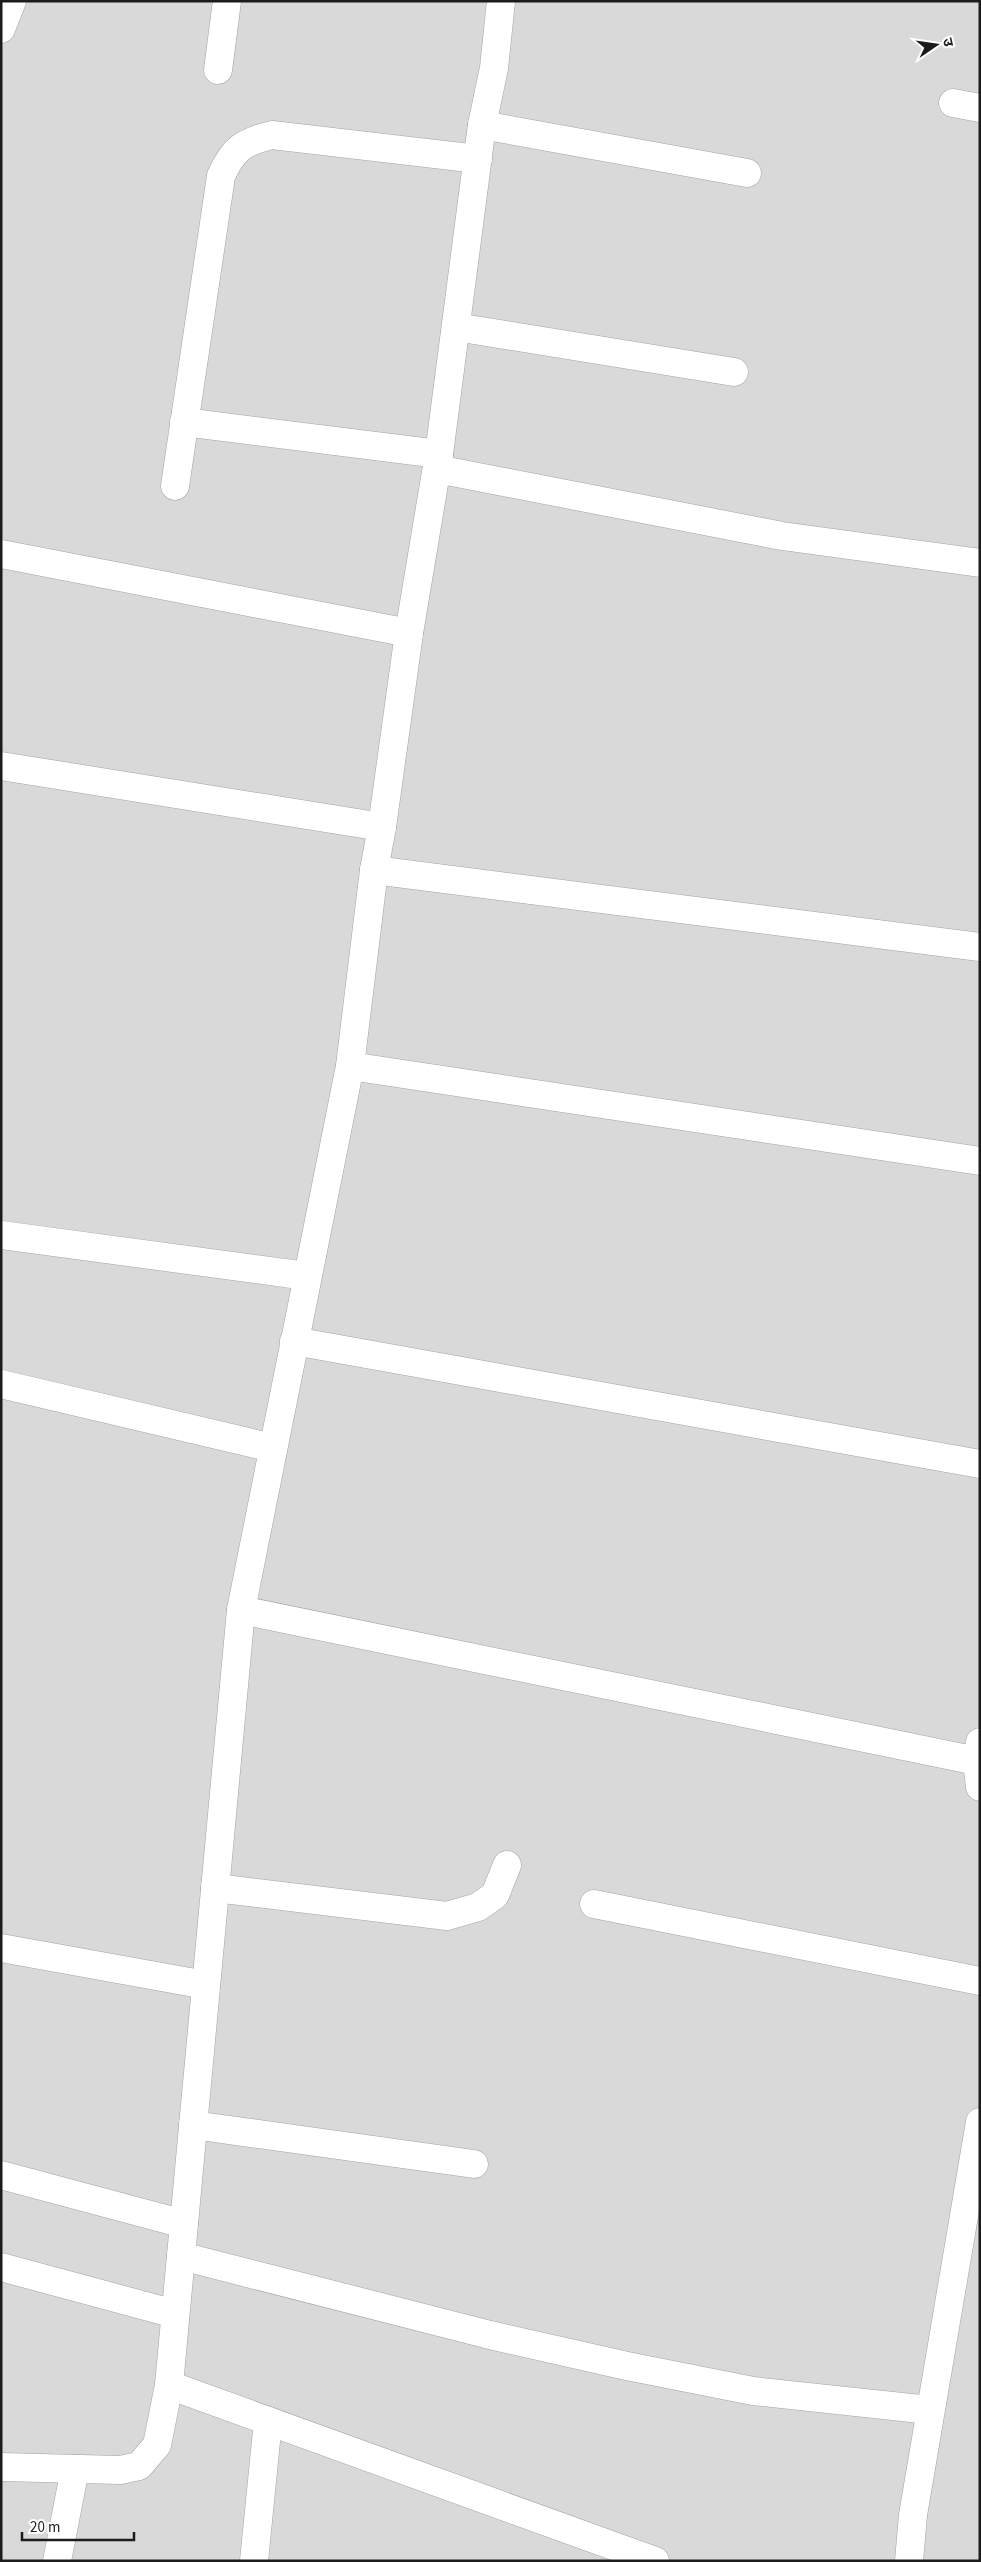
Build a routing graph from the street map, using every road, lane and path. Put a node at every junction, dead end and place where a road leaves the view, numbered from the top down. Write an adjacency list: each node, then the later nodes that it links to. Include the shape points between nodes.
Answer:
1 (12, 1): 4 (street)
2 (227, 1): 5 (street)
3 (501, 1): 8 (street, via 494,68)
4 (1, 29)
5 (218, 70)
6 (953, 103): 7 (street)
7 (980, 108)
8 (482, 125): 9 (street); 10 (street)
9 (478, 159): 11 (street); 13 (street, via 272,135 252,140 229,156 220,176)
10 (747, 173)
11 (456, 327): 12 (street); 14 (street)
12 (734, 372)
13 (184, 422): 14 (street); 15 (street)
14 (438, 461): 17 (street, via 782,536); 18 (street)
15 (175, 486)
16 (1, 554): 18 (street)
17 (980, 563)
18 (409, 633): 20 (street)
19 (1, 766): 20 (street)
20 (382, 827): 21 (street)
21 (374, 870): 22 (street); 23 (street)
22 (980, 946)
23 (350, 1066): 24 (street); 26 (street)
24 (980, 1161)
25 (1, 1235): 26 (street)
26 (307, 1276): 27 (street)
27 (294, 1341): 29 (street); 30 (street)
28 (1, 1384): 29 (street)
29 (273, 1448): 31 (street)
30 (980, 1464)
31 (241, 1610): 32 (street); 35 (street)
32 (978, 1751): 33 (street)
33 (980, 1788)
34 (507, 1865): 35 (street, via 494,1895 478,1908 447,1916)
35 (215, 1888): 39 (street)
36 (594, 1904): 38 (street)
37 (1, 1948): 39 (street)
38 (980, 1982)
39 (206, 1985): 41 (street)
40 (980, 2122): 49 (street)
41 (193, 2125): 42 (street); 44 (street)
42 (474, 2164)
43 (1, 2175): 44 (street)
44 (184, 2224): 45 (street)
45 (180, 2256): 47 (street); 49 (street, via 490,2335 627,2366 753,2391)
46 (1, 2267): 47 (street)
47 (175, 2314): 48 (street)
48 (169, 2384): 50 (street); 52 (street, via 157,2445 139,2466 120,2470)
49 (930, 2410): 56 (street)
50 (268, 2421): 54 (street); 55 (street)
51 (1, 2467): 52 (street)
52 (75, 2469): 53 (street)
53 (57, 2561)
54 (254, 2561)
55 (656, 2561)
56 (909, 2561)

